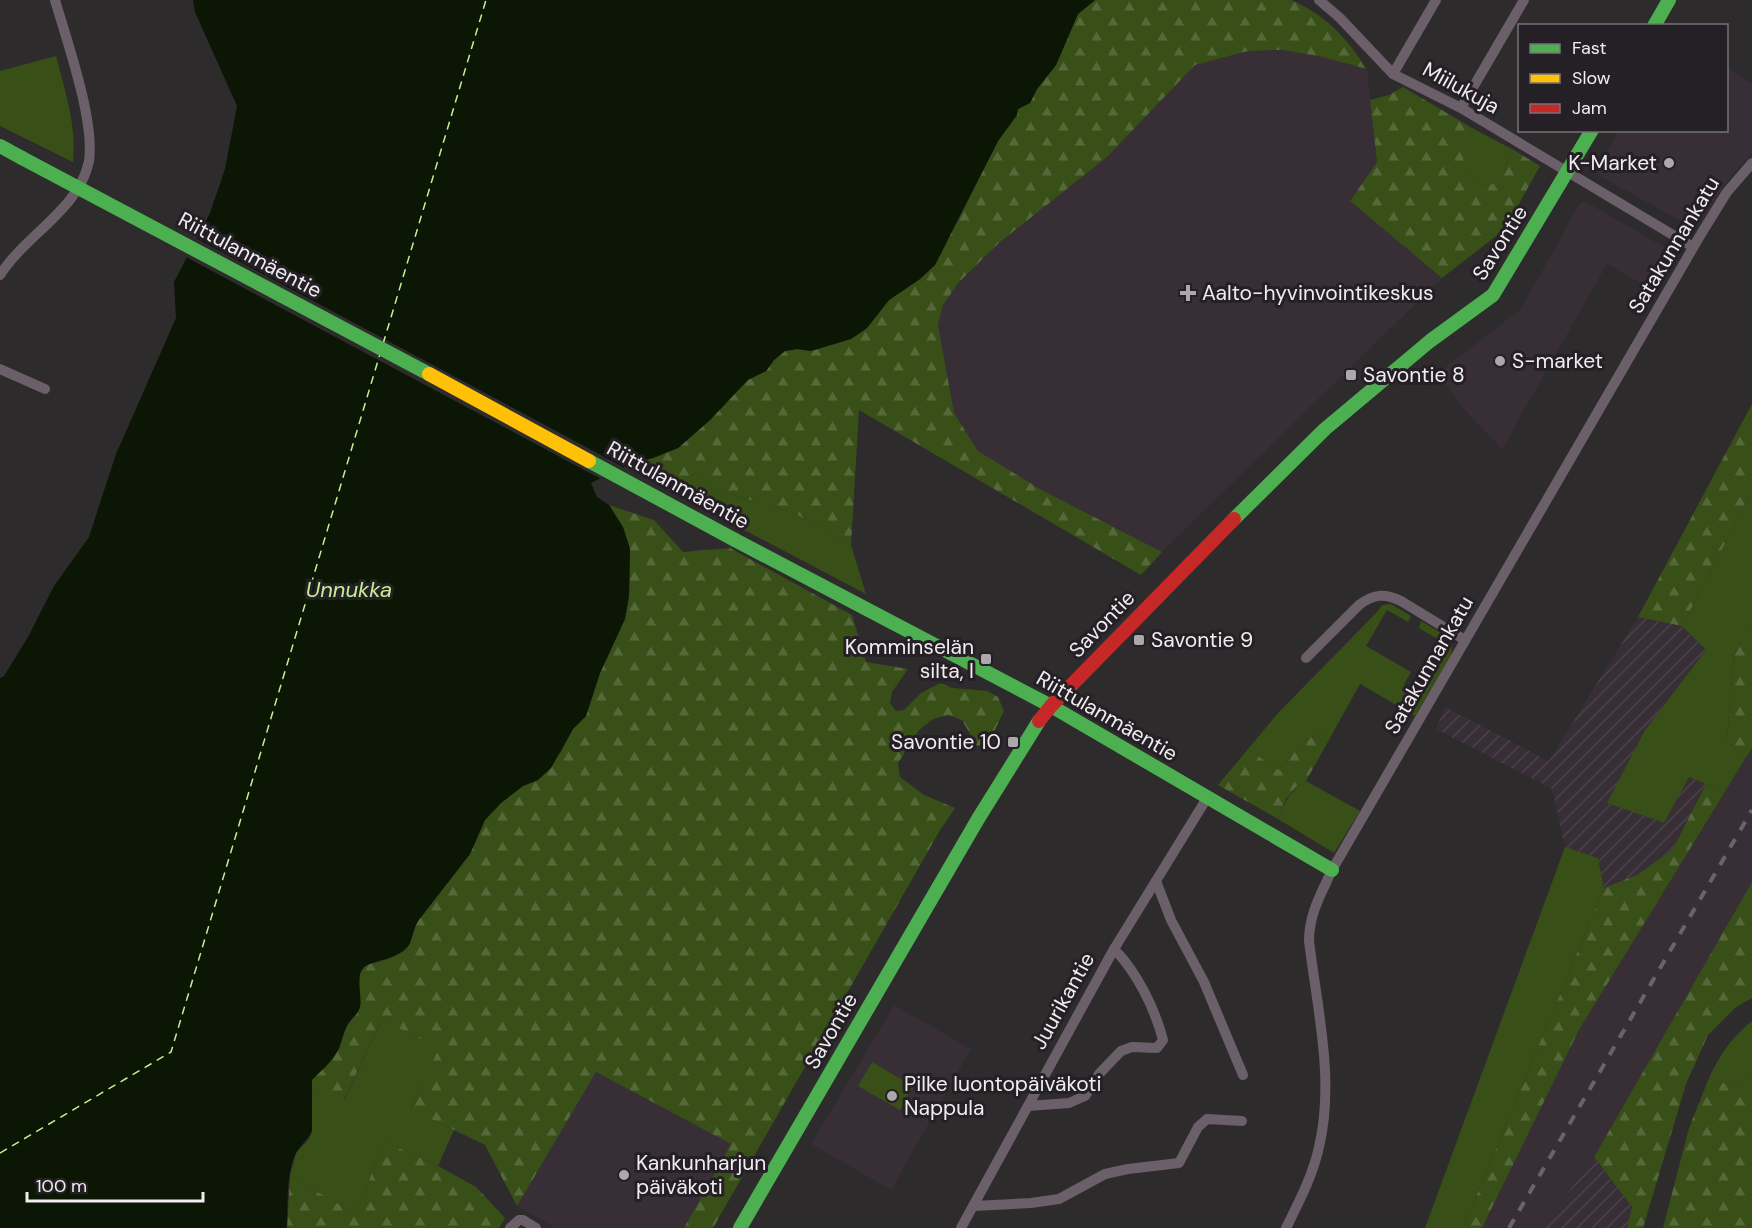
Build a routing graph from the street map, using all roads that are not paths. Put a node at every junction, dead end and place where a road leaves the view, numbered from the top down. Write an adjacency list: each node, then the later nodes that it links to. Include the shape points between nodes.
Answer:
1 (55, 0): 14 (street, via 83,101 89,161 81,185 67,203)
2 (1436, 0): 7 (street)
3 (1524, 0): 8 (street)
4 (1669, 0): 6 (street)
5 (1323, 1): 7 (street, Miilukuja)
6 (1655, 24)
7 (1393, 74): 8 (street, Miilukuja)
8 (1461, 108): 12 (street, Miilukuja)
9 (1591, 132): 12 (street, Savontie)
10 (0, 146): 19 (street, Riittulanmäentie, bridge)
11 (1752, 163): 13 (street, Satakunnankatu, via 1727,192)
12 (1568, 173): 13 (street, Miilukuja); 19 (street, Savontie, via 1493,295 1430,341 1325,429)
13 (1693, 247): 17 (street, Satakunnankatu)
14 (0, 275)
15 (0, 369): 16 (street)
16 (45, 389)
17 (1465, 640): 18 (street, via 1392,596 1382,595 1365,600); 21 (street, Satakunnankatu)
18 (1305, 658)
19 (1051, 706): 20 (street, Riittulanmäentie); 30 (street, Savontie, via 978,819)
20 (1207, 798): 21 (street, Riittulanmäentie); 22 (street, Juurikantie)
21 (1332, 870): 32 (street, Satakunnankatu, via 1309,926 1324,1063 1321,1137 1303,1193)
22 (1156, 880): 23 (street, Juurikantie); 24 (street)
23 (1114, 949): 25 (street, Juurikantie); 25 (street, via 1148,1001 1163,1040 1157,1048 1132,1047 1121,1051 1085,1096 1070,1103)
24 (1243, 1075)
25 (1028, 1106): 27 (street, Juurikantie)
26 (1242, 1121): 27 (street, via 1207,1119 1198,1127 1179,1163 1105,1174 1059,1199)
27 (974, 1206): 31 (street, Juurikantie)
28 (510, 1228): 29 (street, via 515,1221 523,1220)
29 (537, 1228)
30 (740, 1228)
31 (961, 1228)
32 (1286, 1228)

